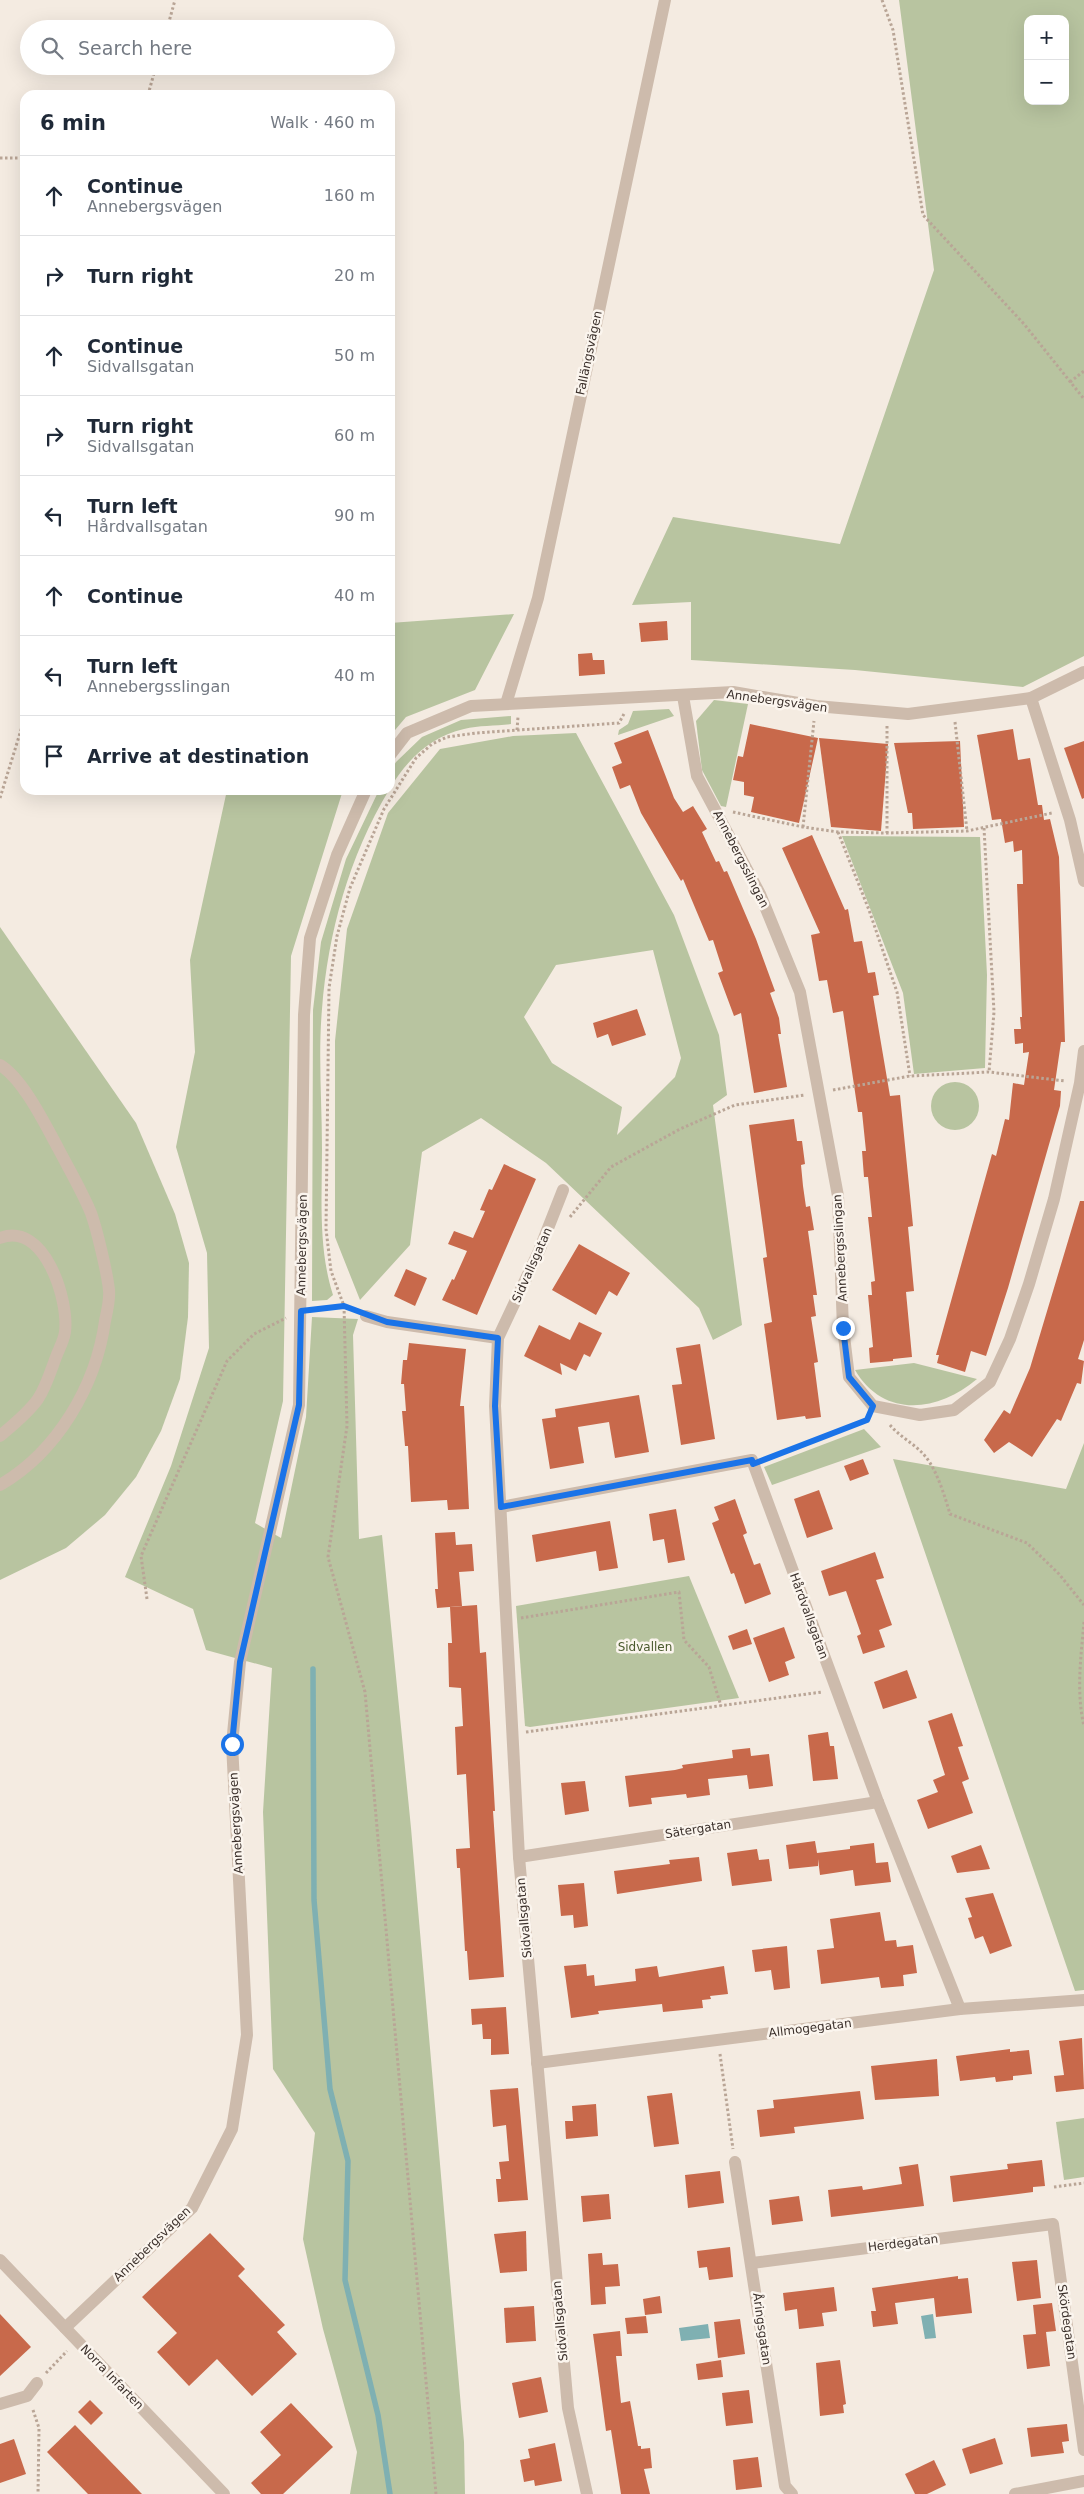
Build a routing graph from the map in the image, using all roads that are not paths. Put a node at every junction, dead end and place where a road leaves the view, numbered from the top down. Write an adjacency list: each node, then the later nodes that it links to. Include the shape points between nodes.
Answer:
1 (665, 0): 5 (street, Fallängsvägen, via 538,598)
2 (1084, 672): 4 (street, Annebergsvägen)
3 (683, 696): 4 (street, Annebergsvägen, via 733,692 886,714); 5 (street, Annebergsvägen); 9 (street, Annebergsslingan, via 697,776 760,894 800,992 838,1196 843,1328 849,1377 873,1406 920,1416 954,1410 990,1382 1030,1284 1054,1199)
4 (1030, 698): 8 (street, via 1067,810)
5 (506, 704): 6 (street, Annebergsvägen, via 471,706 407,733)
6 (395, 749)
7 (364, 795): 27 (street, Annebergsvägen, via 337,855 310,938 304,1015 299,1405 240,1662 233,1735 247,2035 232,2129 192,2208)
8 (1084, 881)
9 (1084, 1051)
10 (0, 1065): 16 (street, via 11,1072 51,1135 91,1213 109,1292 103,1336 91,1374 72,1413 46,1449)
11 (562, 1190): 14 (street, Sidvallsgatan, via 540,1251)
12 (0, 1238): 15 (street, via 18,1234 33,1242 43,1254 64,1303 65,1333 38,1398)
13 (366, 1316): 14 (street)
14 (498, 1338): 17 (street, Sidvallsgatan, via 495,1406)
15 (0, 1436)
16 (0, 1484)
17 (501, 1507): 18 (street, Hårdvallsgatan, via 752,1460); 19 (street, Sidvallsgatan)
18 (878, 1802): 19 (street, Sätergatan); 21 (street, Hårdvallsgatan)
19 (519, 1857): 22 (street, Sidvallsgatan)
20 (1084, 2000): 21 (street, Allmogegatan)
21 (960, 2009): 22 (street, Allmogegatan)
22 (537, 2063): 33 (street, Sidvallsgatan, via 568,2408)
23 (735, 2162): 26 (street, Åringsgatan)
24 (1053, 2224): 26 (street, Herdegatan); 30 (street, Skördegatan)
25 (0, 2260): 27 (street, Norra Infarten)
26 (752, 2263): 34 (street, Åringsgatan, via 785,2486)
27 (65, 2328): 32 (street, Norra Infarten)
28 (37, 2383): 29 (street, via 27,2396)
29 (0, 2404)
30 (1084, 2450)
31 (1084, 2481): 35 (street)
32 (224, 2494)
33 (587, 2494)
34 (792, 2494)
35 (1015, 2494)

